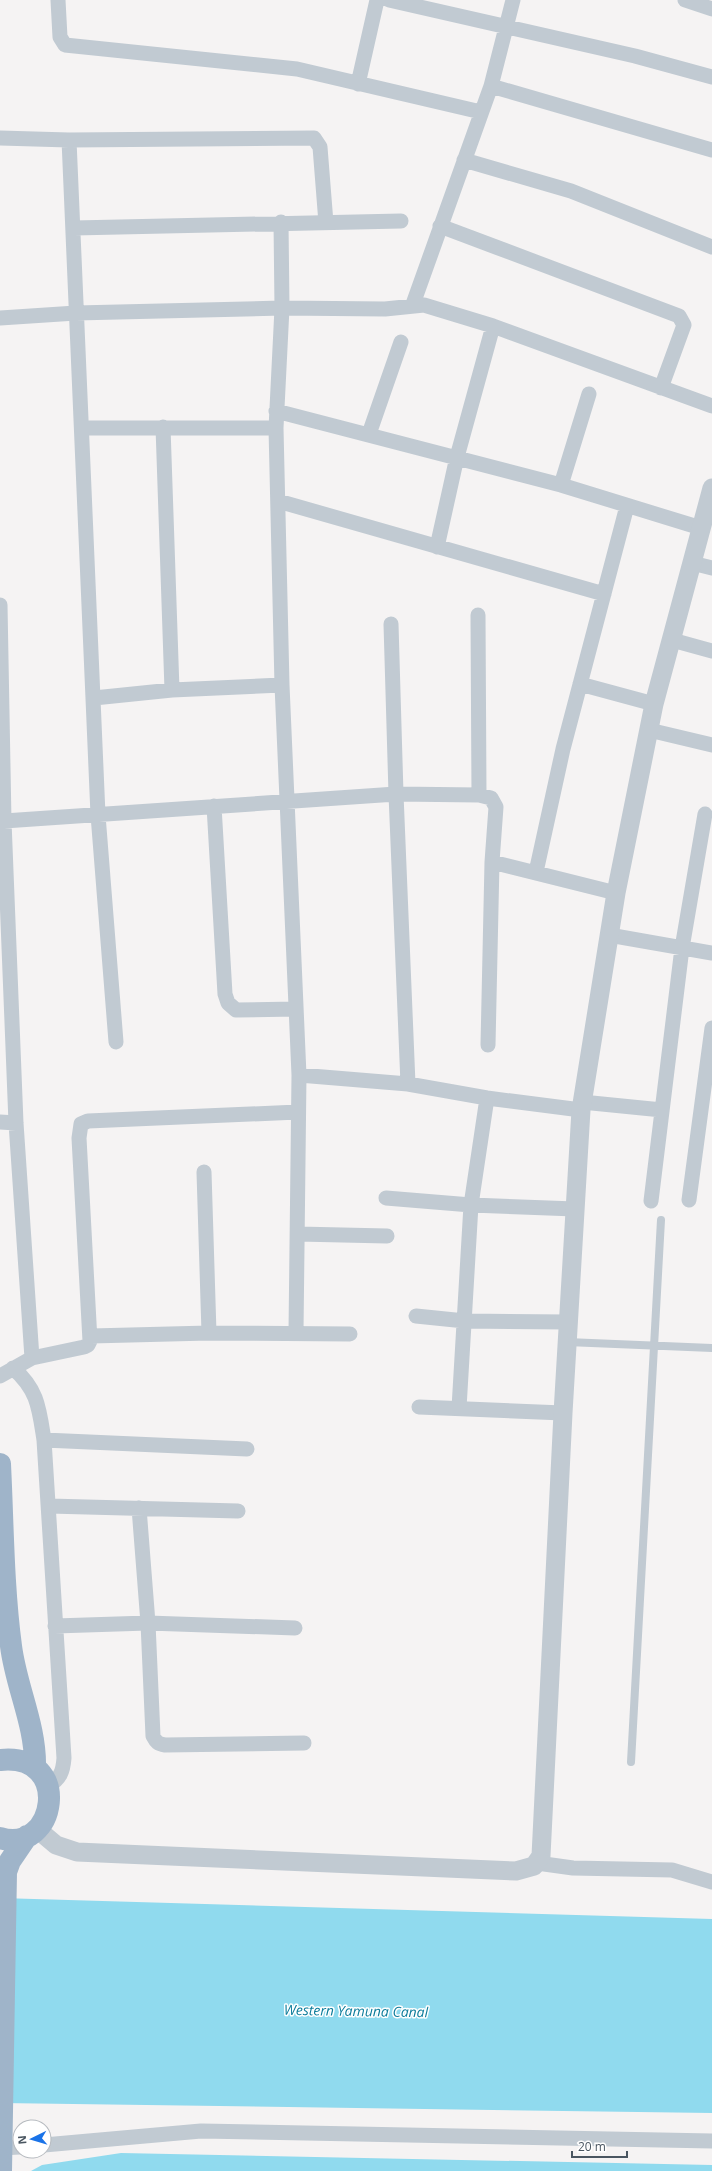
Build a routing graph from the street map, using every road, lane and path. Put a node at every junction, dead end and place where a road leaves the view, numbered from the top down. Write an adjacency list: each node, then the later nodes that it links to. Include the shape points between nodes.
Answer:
1 (58, 0): 9 (street, via 60,37 66,45 297,69)
2 (377, 0): 9 (street)
3 (389, 0): 7 (street)
4 (513, 0): 7 (street)
5 (685, 0): 6 (street)
6 (712, 9)
7 (508, 26): 8 (street); 10 (street)
8 (712, 77)
9 (358, 84): 11 (street)
10 (491, 86): 11 (street); 14 (street)
11 (481, 112): 15 (street)
12 (0, 138): 13 (street)
13 (70, 140): 18 (street, via 314,138 320,147); 20 (street)
14 (712, 150)
15 (464, 160): 19 (street); 21 (street, via 571,191)
16 (402, 221): 18 (street)
17 (281, 222): 18 (street); 20 (street); 23 (street)
18 (326, 223)
19 (440, 226): 22 (street); 28 (street, via 679,316 684,325)
20 (74, 228): 24 (street)
21 (712, 247)
22 (413, 304): 23 (street, via 385,309); 26 (street, via 432,306)
23 (282, 308): 24 (street); 31 (street)
24 (76, 313): 25 (street); 33 (street)
25 (0, 318)
26 (493, 326): 28 (street); 36 (street)
27 (401, 342): 35 (street)
28 (661, 388): 30 (street)
29 (589, 394): 37 (street)
30 (712, 406)
31 (276, 411): 34 (street); 35 (street)
32 (163, 427): 33 (street); 34 (street); 54 (street)
33 (83, 428): 55 (street)
34 (276, 428): 39 (street)
35 (369, 434): 36 (street)
36 (457, 457): 37 (street); 42 (street)
37 (561, 485): 40 (street)
38 (712, 488): 41 (street)
39 (278, 501): 42 (street); 53 (street)
40 (627, 506): 41 (street); 45 (street)
41 (701, 528): 43 (street)
42 (437, 547): 45 (street)
43 (692, 563): 44 (street); 50 (street)
44 (712, 568)
45 (604, 594): 52 (street)
46 (0, 605): 49 (street)
47 (478, 615): 60 (street)
48 (391, 624): 59 (street)
49 (0, 630): 65 (street)
50 (672, 640): 51 (street); 56 (street)
51 (712, 651)
52 (580, 684): 56 (street); 68 (street)
53 (282, 685): 54 (street); 61 (street)
54 (172, 690): 55 (street)
55 (94, 698): 64 (street)
56 (654, 704): 57 (street)
57 (649, 730): 58 (street); 69 (street)
58 (712, 745)
59 (396, 794): 60 (street); 61 (street); 79 (street)
60 (479, 795): 67 (street, via 491,798 495,802)
61 (286, 801): 62 (street); 73 (street)
62 (214, 806): 64 (street); 73 (street, via 225,994 228,1003 236,1010)
63 (705, 814): 71 (street)
64 (98, 815): 65 (street); 76 (street)
65 (4, 821): 66 (street)
66 (3, 849): 75 (street)
67 (492, 862): 68 (street); 77 (street)
68 (536, 872): 69 (street)
69 (616, 893): 70 (street)
70 (610, 935): 71 (street); 81 (street)
71 (682, 948): 72 (street); 82 (street)
72 (712, 953)
73 (296, 1009): 78 (street)
74 (712, 1028): 88 (street)
75 (6, 1029): 85 (street)
76 (116, 1042)
77 (488, 1045)
78 (299, 1075): 79 (street); 83 (street)
79 (408, 1084): 80 (street)
80 (487, 1098): 81 (street); 90 (street)
81 (581, 1106): 82 (street); 91 (street)
82 (662, 1110): 89 (street)
83 (298, 1112): 93 (street); 101 (street, via 88,1121 81,1124 79,1138)
84 (0, 1122): 85 (street)
85 (16, 1123): 105 (street)
86 (204, 1172): 98 (street)
87 (386, 1198): 90 (street)
88 (689, 1200)
89 (651, 1201)
90 (471, 1205): 91 (street); 96 (street)
91 (575, 1209): 97 (street)
92 (661, 1220): 103 (lane)
93 (298, 1234): 94 (street); 99 (street)
94 (388, 1236)
95 (416, 1316): 96 (street)
96 (465, 1320): 97 (street); 109 (street)
97 (568, 1322): 102 (street)
98 (209, 1332): 99 (street); 101 (street)
99 (296, 1332): 100 (street)
100 (350, 1334)
101 (91, 1336): 105 (street, via 88,1345 84,1347)
102 (567, 1342): 103 (lane); 110 (street)
103 (655, 1346): 104 (lane); 122 (lane)
104 (712, 1348)
105 (32, 1358): 106 (street)
106 (13, 1368): 107 (street); 111 (street, via 26,1379 33,1391 39,1405)
107 (0, 1376)
108 (419, 1407): 109 (street)
109 (459, 1408): 110 (street)
110 (563, 1413): 127 (street, via 543,1844)
111 (44, 1440): 112 (street); 114 (street)
112 (248, 1449)
113 (0, 1464): 123 (highway, via 10,1646 33,1732)
114 (49, 1506): 115 (street); 118 (street)
115 (139, 1508): 116 (street); 117 (street)
116 (238, 1511)
117 (148, 1623): 118 (street); 119 (street); 120 (street, via 153,1736 159,1744)
118 (55, 1626): 124 (street, via 64,1758 63,1770 58,1780)
119 (295, 1628)
120 (304, 1743)
121 (0, 1760): 123 (highway, via 24,1761)
122 (631, 1762)
123 (35, 1767): 124 (highway)
124 (48, 1786): 125 (highway, via 49,1810)
125 (32, 1833): 126 (highway, via 16,1839); 127 (street, via 77,1852 516,1870 531,1868); 131 (highway, via 13,1856 6,1872)
126 (0, 1838)
127 (537, 1863): 128 (street, via 573,1868 672,1870)
128 (712, 1882)
129 (712, 2141): 130 (street, via 201,2131)
130 (52, 2144)
131 (4, 2152)

